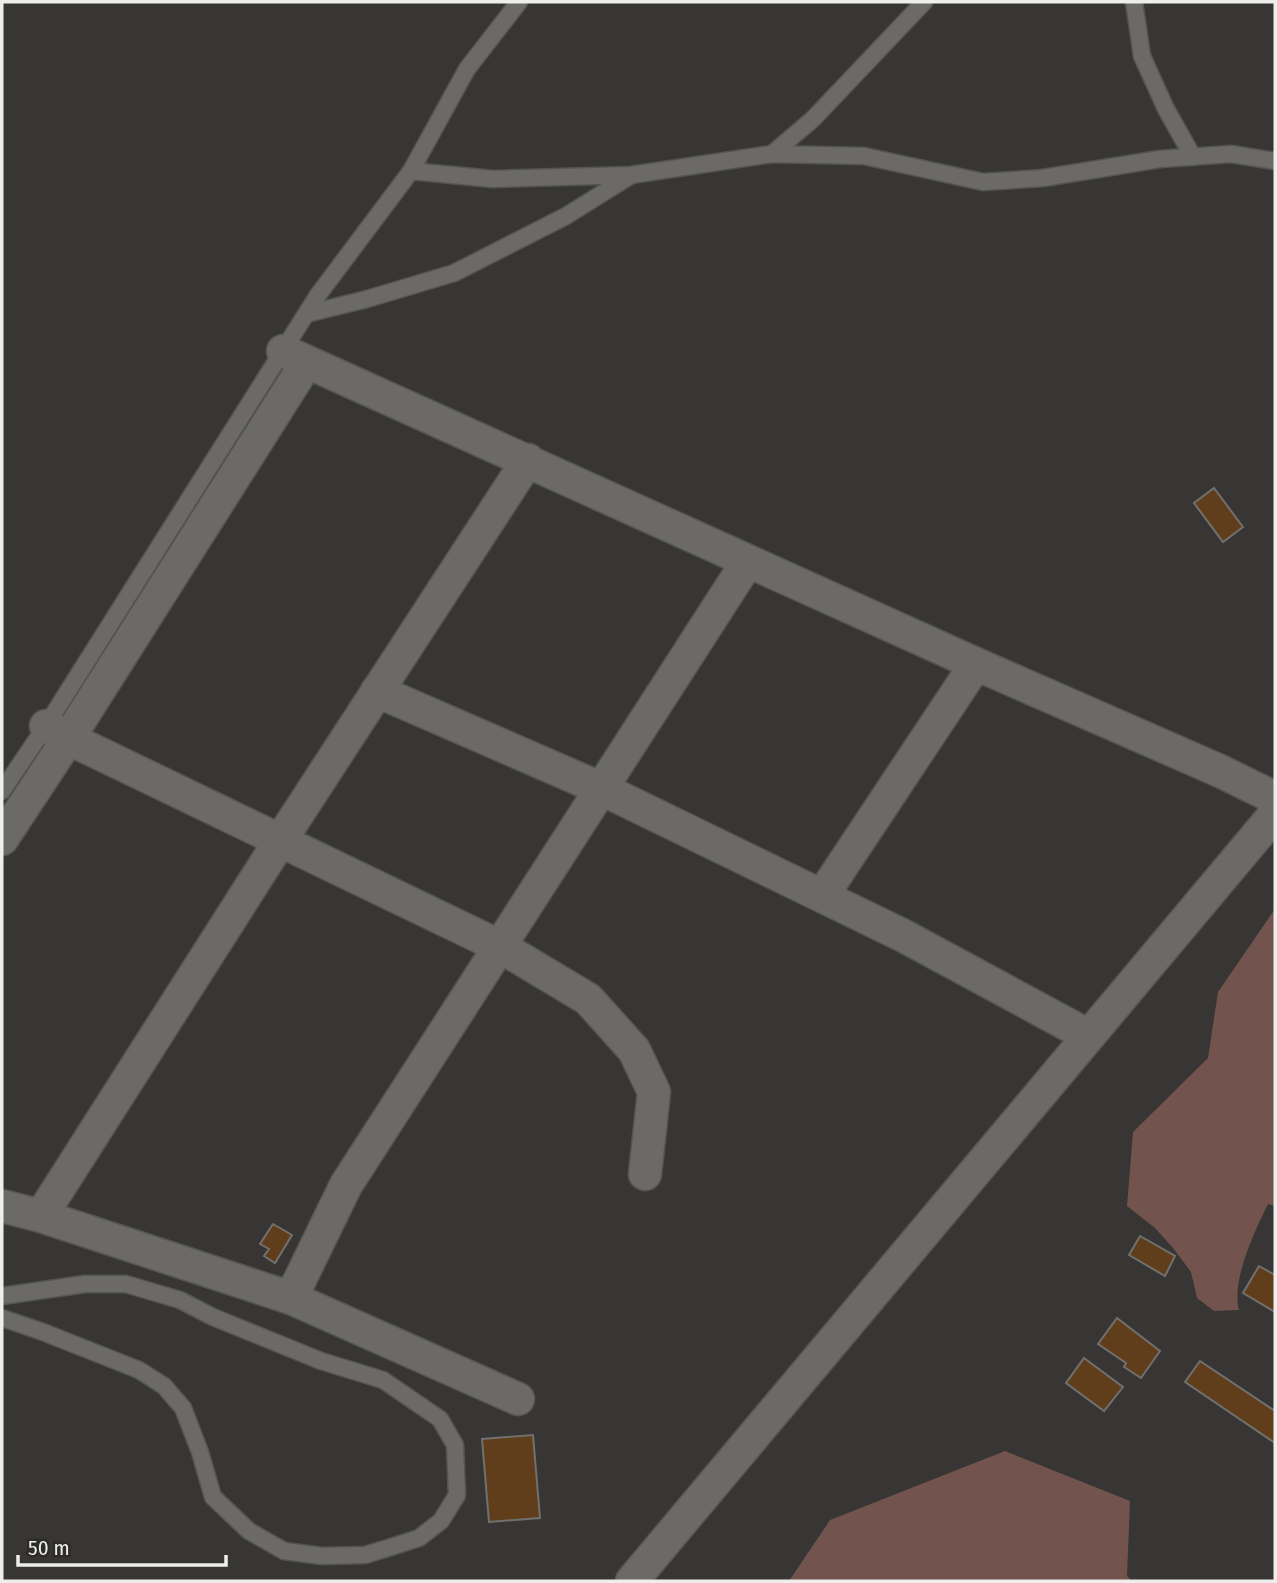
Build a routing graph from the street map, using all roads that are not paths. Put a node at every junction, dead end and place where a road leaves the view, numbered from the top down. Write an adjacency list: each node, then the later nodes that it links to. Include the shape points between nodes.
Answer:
1 (508, 2): 5 (lane)
2 (519, 2): 5 (lane)
3 (924, 2): 6 (lane, via 813,119)
4 (1134, 2): 7 (lane, via 1142,56)
5 (467, 69): 9 (lane)
6 (772, 154): 7 (lane, via 864,156 983,182); 10 (lane)
7 (1193, 157): 8 (lane, via 1231,154)
8 (1275, 160)
9 (411, 171): 10 (lane, via 493,179); 11 (lane)
10 (631, 175): 11 (lane, via 566,216 454,273)
11 (306, 314): 12 (lane)
12 (295, 357): 13 (street); 17 (street)
13 (528, 460): 14 (street); 16 (street)
14 (748, 561): 15 (street); 18 (street)
15 (976, 664): 20 (street); 24 (street)
16 (377, 691): 18 (street); 23 (street)
17 (57, 732): 19 (lane); 22 (street); 23 (street)
18 (602, 789): 24 (street); 25 (street)
19 (2, 791)
20 (1275, 798)
21 (1275, 814): 26 (street)
22 (2, 839)
23 (280, 841): 25 (street); 29 (street)
24 (822, 897): 26 (street)
25 (501, 947): 27 (street, via 588,999 634,1050 654,1093); 31 (street, via 346,1185)
26 (1087, 1035): 34 (street)
27 (645, 1174)
28 (2, 1206): 29 (street)
29 (41, 1216): 31 (street)
30 (2, 1296): 32 (lane, via 85,1284 126,1284 180,1300 321,1361 383,1380 440,1419 455,1445 457,1495 441,1521 419,1538 365,1555 284,1552 249,1531 213,1497 183,1408 164,1386 139,1370)
31 (291, 1298): 33 (street)
32 (2, 1318)
33 (518, 1399)
34 (632, 1581)

